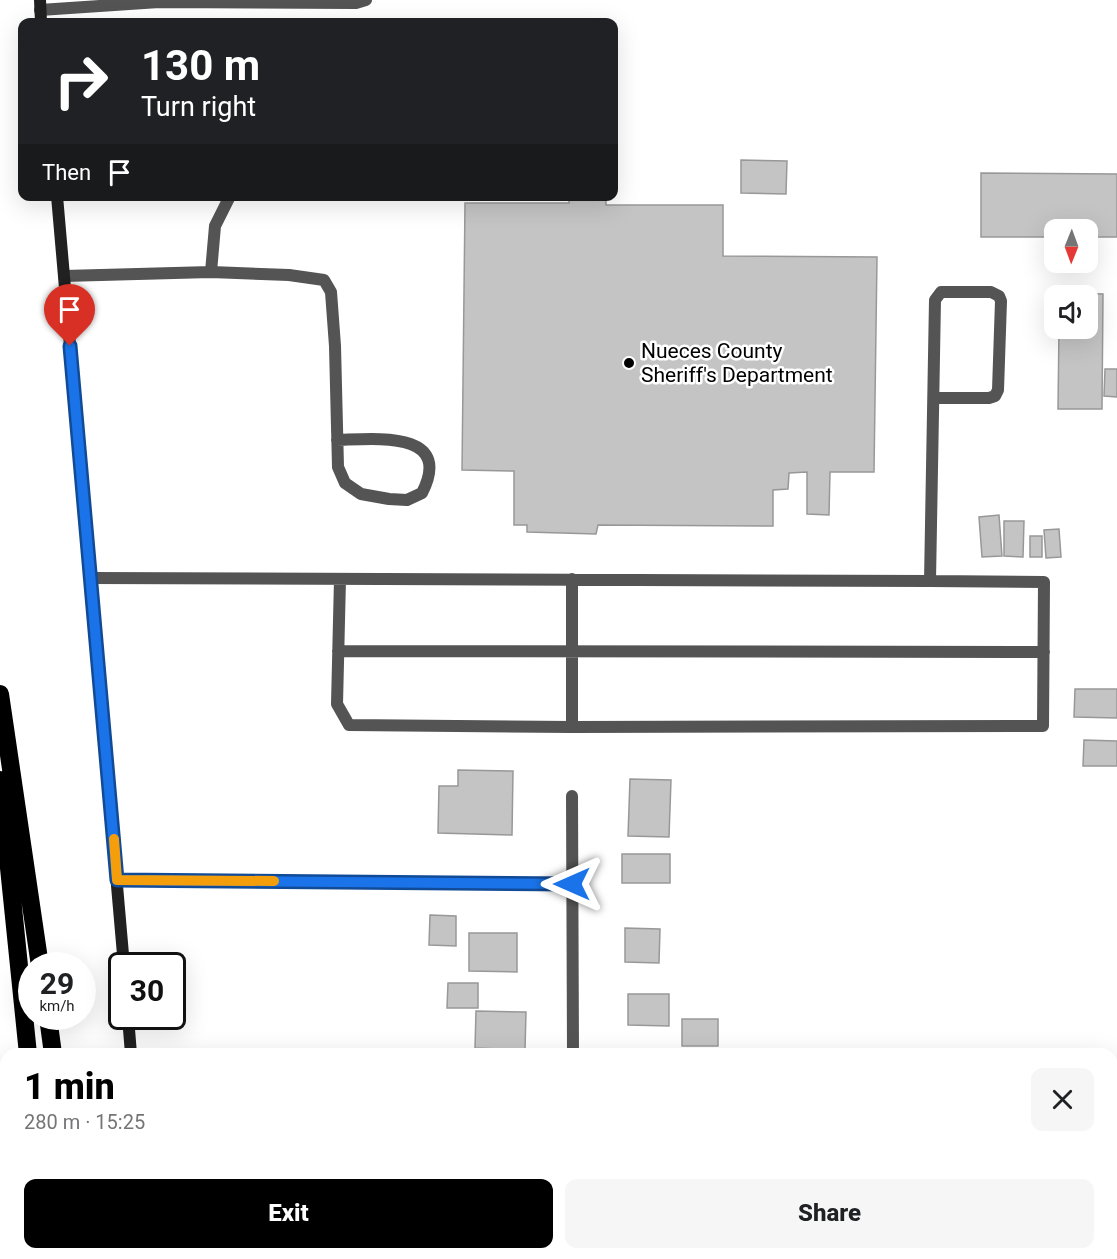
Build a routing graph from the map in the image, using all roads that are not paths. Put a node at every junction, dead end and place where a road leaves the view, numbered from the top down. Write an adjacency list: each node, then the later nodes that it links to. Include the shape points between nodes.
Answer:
1 (366, 0): 2 (street, via 159,2)
2 (40, 11)
3 (57, 201): 6 (main road)
4 (228, 201): 5 (street, via 215,226)
5 (211, 272): 6 (street); 8 (street, via 324,280 331,292)
6 (64, 276): 9 (main road)
7 (934, 398): 7 (street, via 935,300 941,292 991,292 999,296 995,396); 12 (street)
8 (337, 440): 8 (street, via 338,467 345,483 362,494 407,500 422,493 428,482 427,453 415,444 384,439)
9 (90, 578): 10 (street); 20 (main road)
10 (340, 579): 11 (street); 13 (street)
11 (572, 579): 12 (street); 14 (street)
12 (930, 581): 15 (street, via 1044,582)
13 (338, 651): 14 (street); 17 (street, via 337,704 349,725)
14 (572, 651): 15 (street); 17 (street)
15 (1044, 652): 17 (street, via 1043,726)
16 (0, 694): 22 (highway)
17 (572, 727)
18 (0, 780): 26 (highway)
19 (572, 796): 21 (street)
20 (117, 880): 21 (street); 23 (main road)
21 (572, 884): 29 (street)
22 (38, 952)
23 (123, 952)
24 (50, 1030): 27 (highway)
25 (129, 1030): 28 (main road)
26 (27, 1048)
27 (52, 1048)
28 (131, 1048)
29 (573, 1048)

